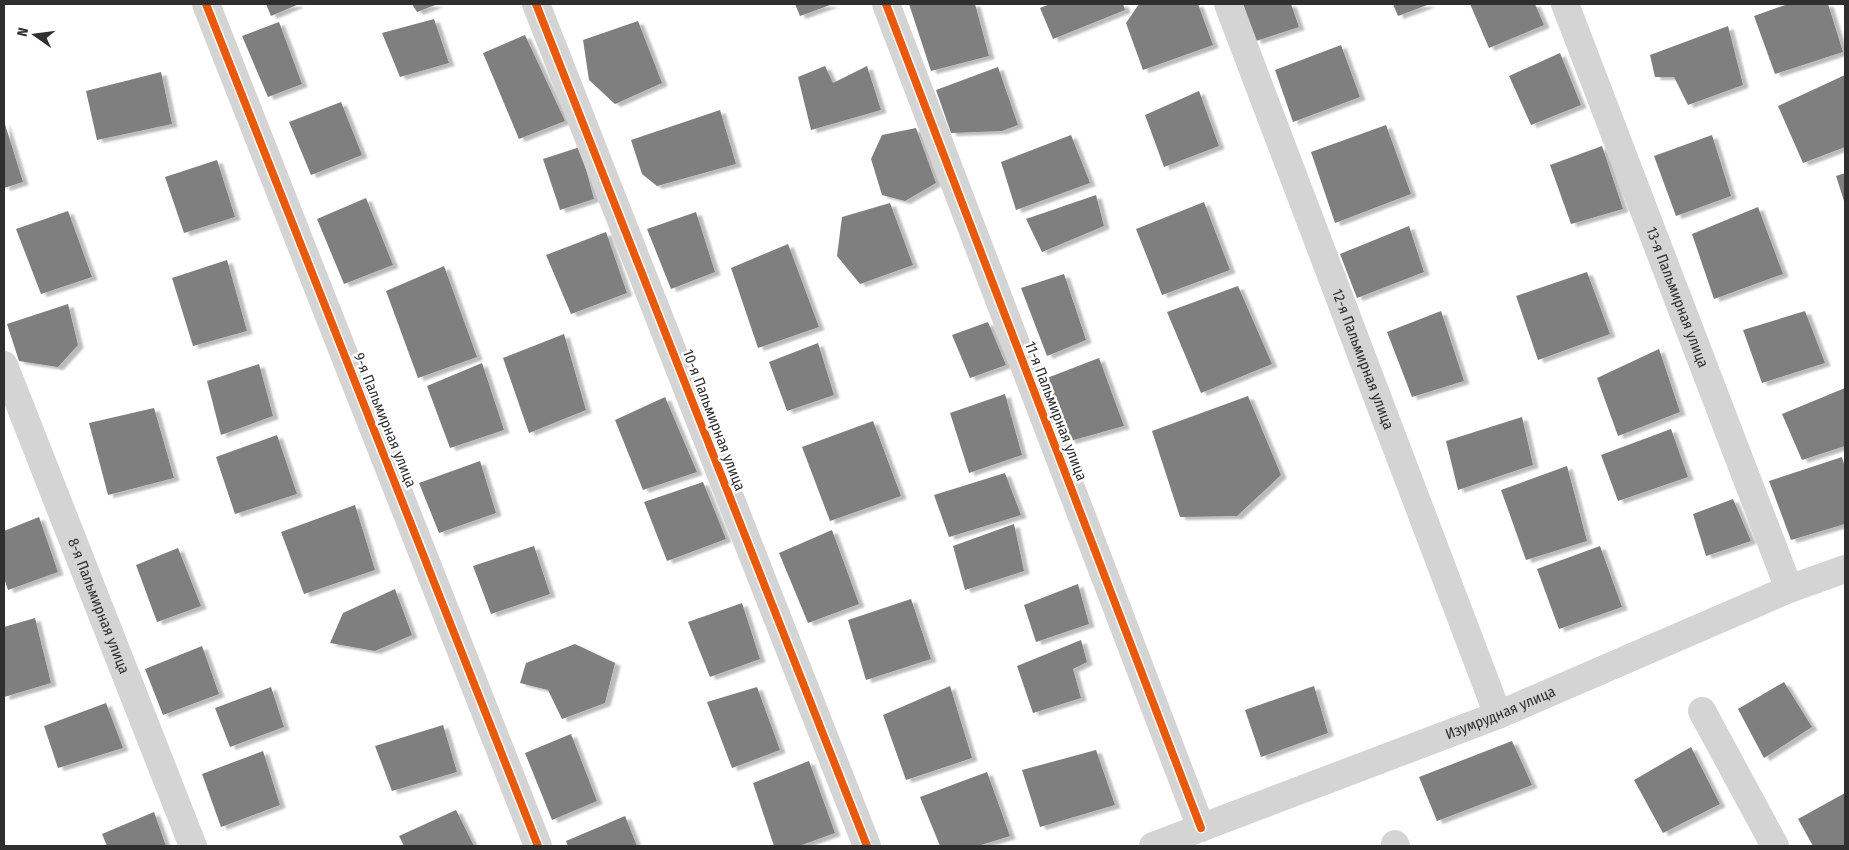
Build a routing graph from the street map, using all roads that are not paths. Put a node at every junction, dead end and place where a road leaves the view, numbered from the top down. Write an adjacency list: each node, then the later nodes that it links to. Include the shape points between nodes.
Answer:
1 (206, 4): 13 (street, 9-я Пальмирная улица)
2 (536, 4): 14 (street, 10-я Пальмирная улица)
3 (886, 4): 11 (street, 11-я Пальмирная улица)
4 (1228, 4): 10 (street, 12-я Пальмирная улица)
5 (1565, 4): 8 (street, 13-я Пальмирная улица)
6 (4, 365): 12 (street, 8-я Пальмирная улица)
7 (1845, 569): 8 (street, Изумрудная улица)
8 (1789, 589): 10 (street, Изумрудная улица)
9 (1702, 711): 16 (street)
10 (1498, 715): 11 (street, Изумрудная улица)
11 (1202, 828): 15 (street, Изумрудная улица)
12 (193, 846)
13 (538, 846)
14 (867, 846)
15 (1153, 846)
16 (1775, 846)

